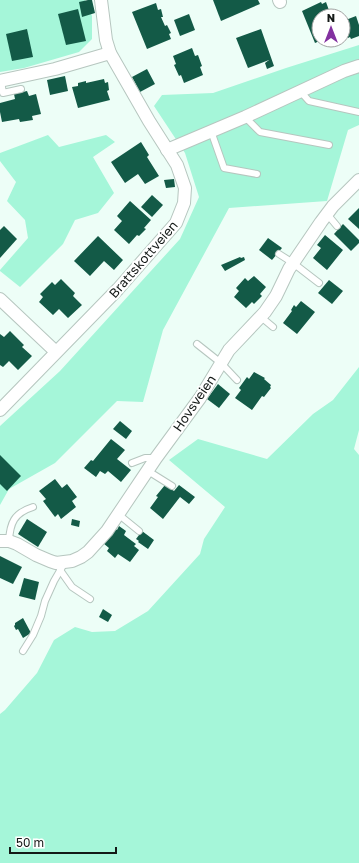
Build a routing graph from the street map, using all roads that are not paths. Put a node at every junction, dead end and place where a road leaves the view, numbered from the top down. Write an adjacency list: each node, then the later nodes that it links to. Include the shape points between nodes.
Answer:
1 (101, 0): 2 (street, Brattskottveien)
2 (110, 53): 6 (street); 13 (street, Brattskottveien)
3 (359, 66): 4 (street)
4 (344, 71): 5 (lane); 8 (street)
5 (359, 73)
6 (0, 81): 7 (lane, via 3,93)
7 (21, 89)
8 (300, 91): 9 (lane, via 309,101); 10 (street)
9 (359, 112)
10 (244, 117): 11 (street); 12 (lane, via 260,132)
11 (211, 130): 13 (street); 14 (lane, via 224,168)
12 (329, 145)
13 (167, 150): 25 (street, Brattskottveien, via 177,165 185,188 184,203 176,223)
14 (257, 174)
15 (359, 180): 16 (street, Hovsveien)
16 (327, 214): 17 (lane); 19 (street, Hovsveien)
17 (337, 226)
18 (279, 254): 19 (lane)
19 (293, 263): 20 (lane); 22 (street, Hovsveien, via 276,296)
20 (318, 283)
21 (0, 299): 25 (street)
22 (261, 317): 23 (lane); 26 (street, Hovsveien, via 229,350)
23 (272, 327)
24 (197, 344): 26 (lane)
25 (56, 352): 28 (street, Brattskottveien)
26 (221, 363): 27 (lane); 29 (street, Hovsveien, via 200,398)
27 (236, 380)
28 (0, 410)
29 (156, 458): 30 (lane, via 145,458); 31 (street, Hovsveien)
30 (132, 463)
31 (148, 471): 32 (lane); 34 (street, Hovsveien)
32 (172, 486)
33 (33, 507): 36 (lane, via 16,517)
34 (118, 514): 35 (lane); 37 (street, Hovsveien, via 88,552)
35 (139, 530)
36 (5, 541): 37 (street, Hovsveien)
37 (63, 566): 38 (lane, via 72,587); 39 (lane, via 45,601 33,635)
38 (90, 599)
39 (23, 651)

